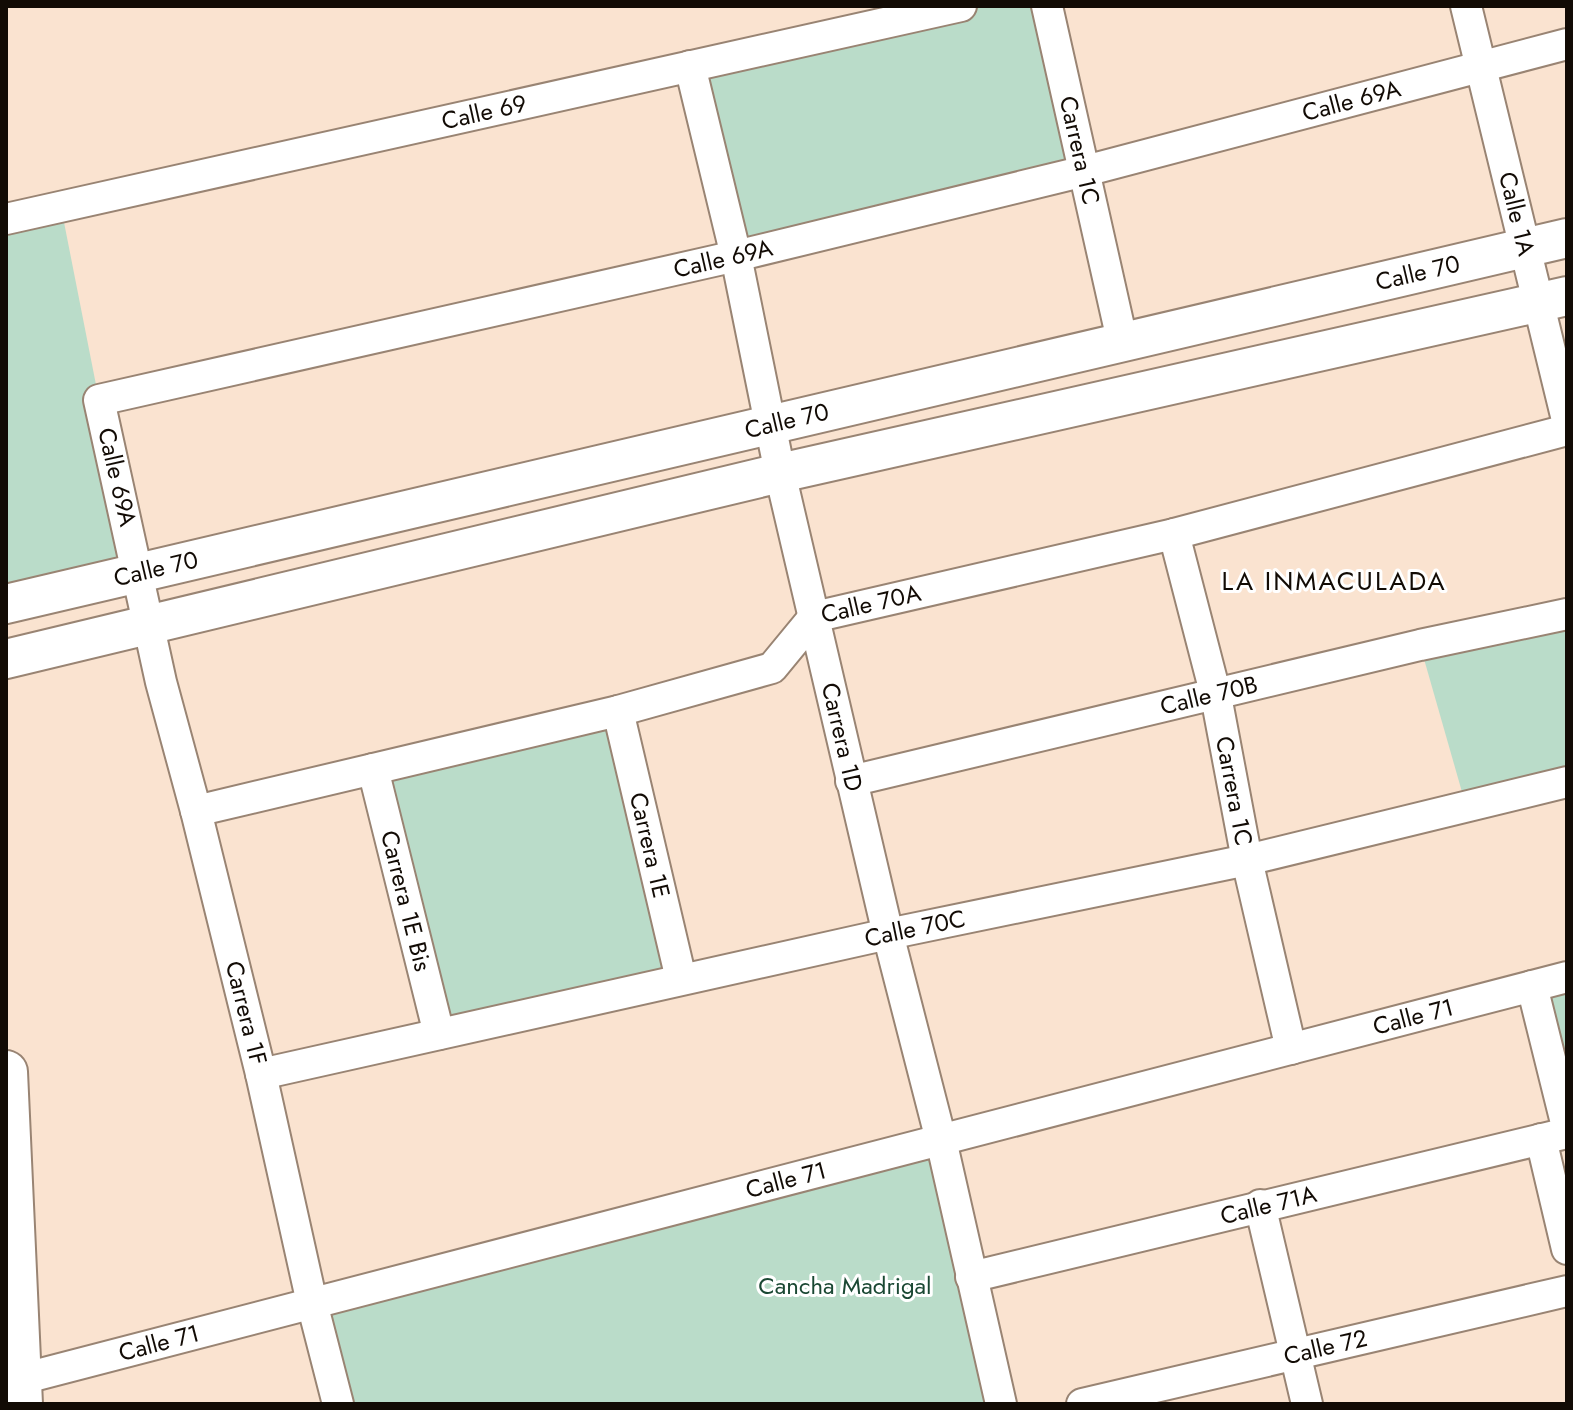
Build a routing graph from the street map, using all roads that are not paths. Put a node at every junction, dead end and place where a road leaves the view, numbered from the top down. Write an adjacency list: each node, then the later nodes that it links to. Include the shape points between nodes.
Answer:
1 (961, 6): 5 (street, Calle 69)
2 (1047, 6): 7 (street, Carrera 1C)
3 (1466, 6): 6 (street, Calle 1A)
4 (1567, 44): 6 (street, Calle 69A)
5 (690, 66): 8 (street, Calle 69); 11 (street, Carrera 1D)
6 (1480, 66): 7 (street, Calle 69A); 10 (street, Calle 1A)
7 (1085, 171): 11 (street, Calle 69A); 13 (street, Carrera 1C)
8 (6, 219)
9 (1567, 238): 10 (street, Calle 70)
10 (1525, 248): 12 (street, Calle 1A); 13 (street, Calle 70)
11 (736, 256): 15 (street, Carrera 1D); 19 (street, Calle 69A, via 99,400)
12 (1553, 300): 14 (street, Calle 1A); 17 (street, Calle 70)
13 (1122, 340): 15 (street, Calle 70)
14 (1567, 420)
15 (770, 424): 17 (street, Carrera 1D); 19 (street, Calle 70)
16 (1567, 430): 18 (street, Calle 70A)
17 (780, 473): 22 (street, Carrera 1D); 23 (street, Calle 70)
18 (1174, 534): 22 (street, Calle 70A); 25 (street, Carrera 1C)
19 (139, 571): 20 (street, Calle 70); 23 (street, Calle 69A)
20 (6, 604)
21 (1567, 614): 25 (street, Calle 70B)
22 (814, 617): 26 (street, Calle 70A, via 772,668); 28 (street, Carrera 1D)
23 (150, 623): 24 (street, Calle 70); 30 (street, Carrera 1F)
24 (6, 659)
25 (1216, 696): 28 (street, Calle 70B); 31 (street, Carrera 1C)
26 (618, 711): 27 (street, Calle 70A); 34 (street, Carrera 1E)
27 (373, 769): 30 (street, Calle 70A); 36 (street, Carrera 1E Bis)
28 (851, 781): 32 (street, Carrera 1D)
29 (1567, 782): 31 (street, Calle 70C)
30 (196, 811): 39 (street, Carrera 1F)
31 (1247, 860): 32 (street, Calle 70C); 37 (street, Carrera 1C)
32 (888, 934): 34 (street, Calle 70C); 41 (street, Carrera 1D)
33 (1567, 977): 35 (street, Calle 71)
34 (681, 979): 36 (street, Calle 70C)
35 (1532, 986): 37 (street, Calle 71); 40 (street)
36 (439, 1034): 39 (street, Calle 70C)
37 (1291, 1049): 41 (street, Calle 71)
38 (6, 1072): 48 (main road)
39 (261, 1074): 46 (street, Carrera 1F)
40 (1558, 1133): 42 (street, Calle 71A); 43 (street)
41 (941, 1140): 44 (street, Carrera 1D); 46 (street, Calle 71)
42 (1260, 1205): 44 (street, Calle 71A); 47 (street)
43 (1567, 1249)
44 (971, 1277): 50 (street, Carrera 1D)
45 (1567, 1291): 47 (street, Calle 72)
46 (312, 1303): 48 (street, Calle 71); 49 (street, Carrera 1F)
47 (1295, 1354): 51 (street, Calle 72); 52 (street)
48 (16, 1389)
49 (338, 1404)
50 (1001, 1404)
51 (1082, 1404)
52 (1307, 1404)

